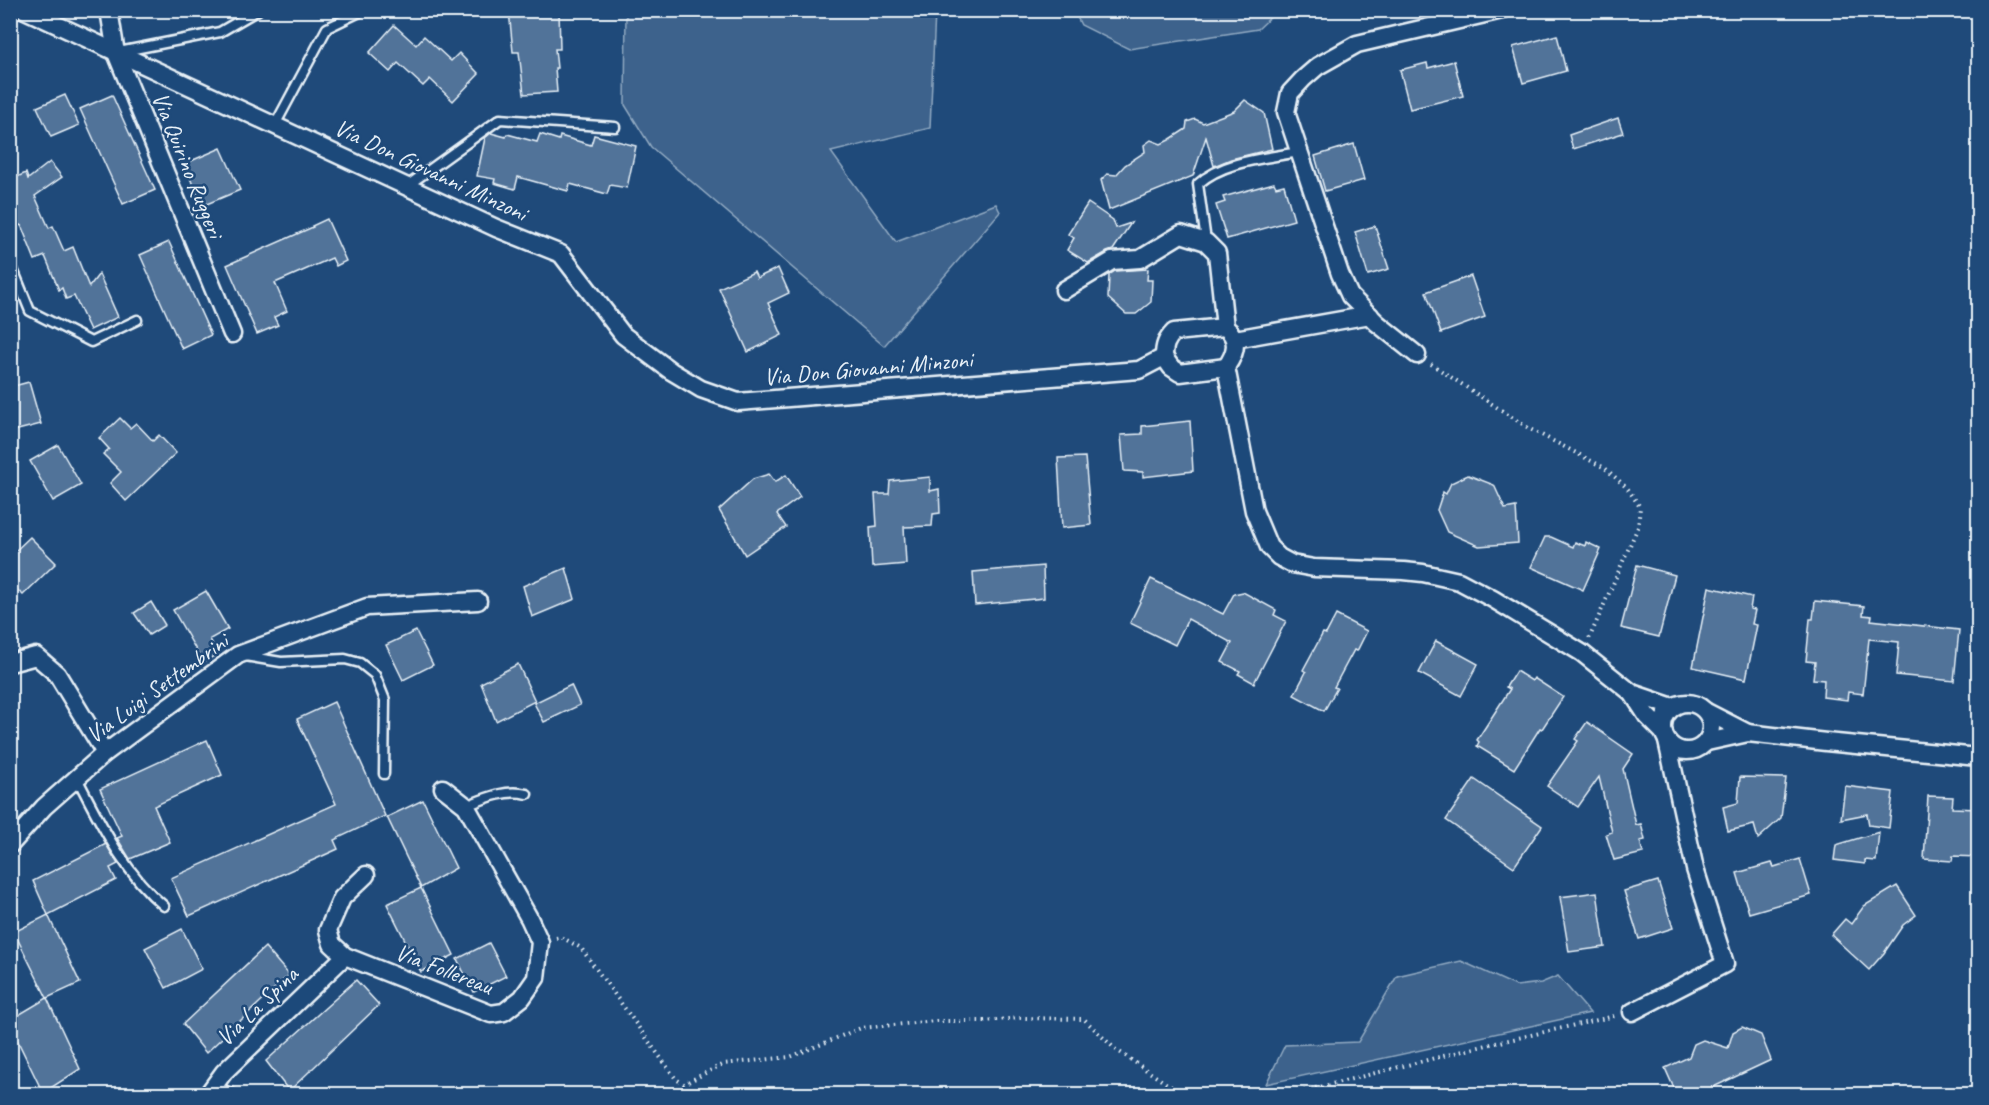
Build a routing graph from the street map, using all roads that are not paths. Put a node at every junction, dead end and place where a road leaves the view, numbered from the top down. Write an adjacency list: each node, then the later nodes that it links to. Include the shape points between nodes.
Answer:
1 (25, 10): 6 (street, Via Don Giovanni Minzoni)
2 (108, 10): 6 (street, Via Quirino Ruggeri)
3 (258, 10): 6 (lane, via 220,32)
4 (364, 10): 7 (lane, via 327,28)
5 (1502, 10): 9 (street, via 1357,44 1318,66 1290,93 1286,112)
6 (116, 53): 7 (street, Via Don Giovanni Minzoni); 17 (street, Via Quirino Ruggeri)
7 (275, 125): 10 (street, Via Don Giovanni Minzoni)
8 (615, 127): 10 (lane, via 500,119)
9 (1299, 152): 11 (lane, via 1248,160 1207,176 1198,184); 14 (street, via 1340,274 1350,296)
10 (407, 186): 19 (street, Via Don Giovanni Minzoni, via 561,254 623,336 701,389 738,402 1131,371)
11 (1206, 242): 13 (street, via 1181,234 1140,259 1112,261); 16 (street, via 1217,253)
12 (10, 262): 15 (lane, via 30,311 91,342)
13 (1064, 290)
14 (1370, 315): 16 (street); 18 (street)
15 (137, 320)
16 (1230, 333): 19 (street, via 1174,332 1167,339); 20 (street, via 1235,350)
17 (232, 334)
18 (1417, 355)
19 (1164, 357): 20 (street, via 1180,373)
20 (1226, 367): 24 (street, via 1254,512 1269,547 1279,557 1314,568 1404,571 1459,581 1582,653)
21 (478, 601): 22 (street, Via Luigi Settembrini, via 367,607)
22 (238, 655): 30 (street, Via Luigi Settembrini); 32 (lane, via 281,662 345,659 360,663 375,675 385,700)
23 (10, 663): 30 (street, via 36,656 57,674)
24 (1632, 693): 25 (street); 28 (street)
25 (1673, 707): 26 (street, via 1695,704); 28 (street, via 1664,719)
26 (1707, 712): 27 (street); 29 (street, via 1712,727)
27 (1748, 733): 29 (street); 31 (street)
28 (1665, 737): 29 (street, via 1679,750); 34 (street)
29 (1700, 746): 34 (street)
30 (105, 753): 33 (street, Via Luigi Settembrini)
31 (1978, 757)
32 (384, 774)
33 (77, 778): 38 (street, Via Luigi Settembrini); 40 (lane, via 129,869)
34 (1676, 782): 42 (street, via 1695,869 1725,964)
35 (443, 788): 37 (street)
36 (527, 794): 37 (lane, via 494,794)
37 (466, 806): 41 (street, Via Follereau, via 540,942 536,978 522,998 504,1012 491,1014)
38 (10, 845)
39 (366, 875): 41 (street, via 342,898 328,930 332,944)
40 (164, 906)
41 (345, 956): 43 (street, Via La Spina)
42 (1632, 1012)
43 (210, 1090): 44 (lane)
44 (234, 1095)

